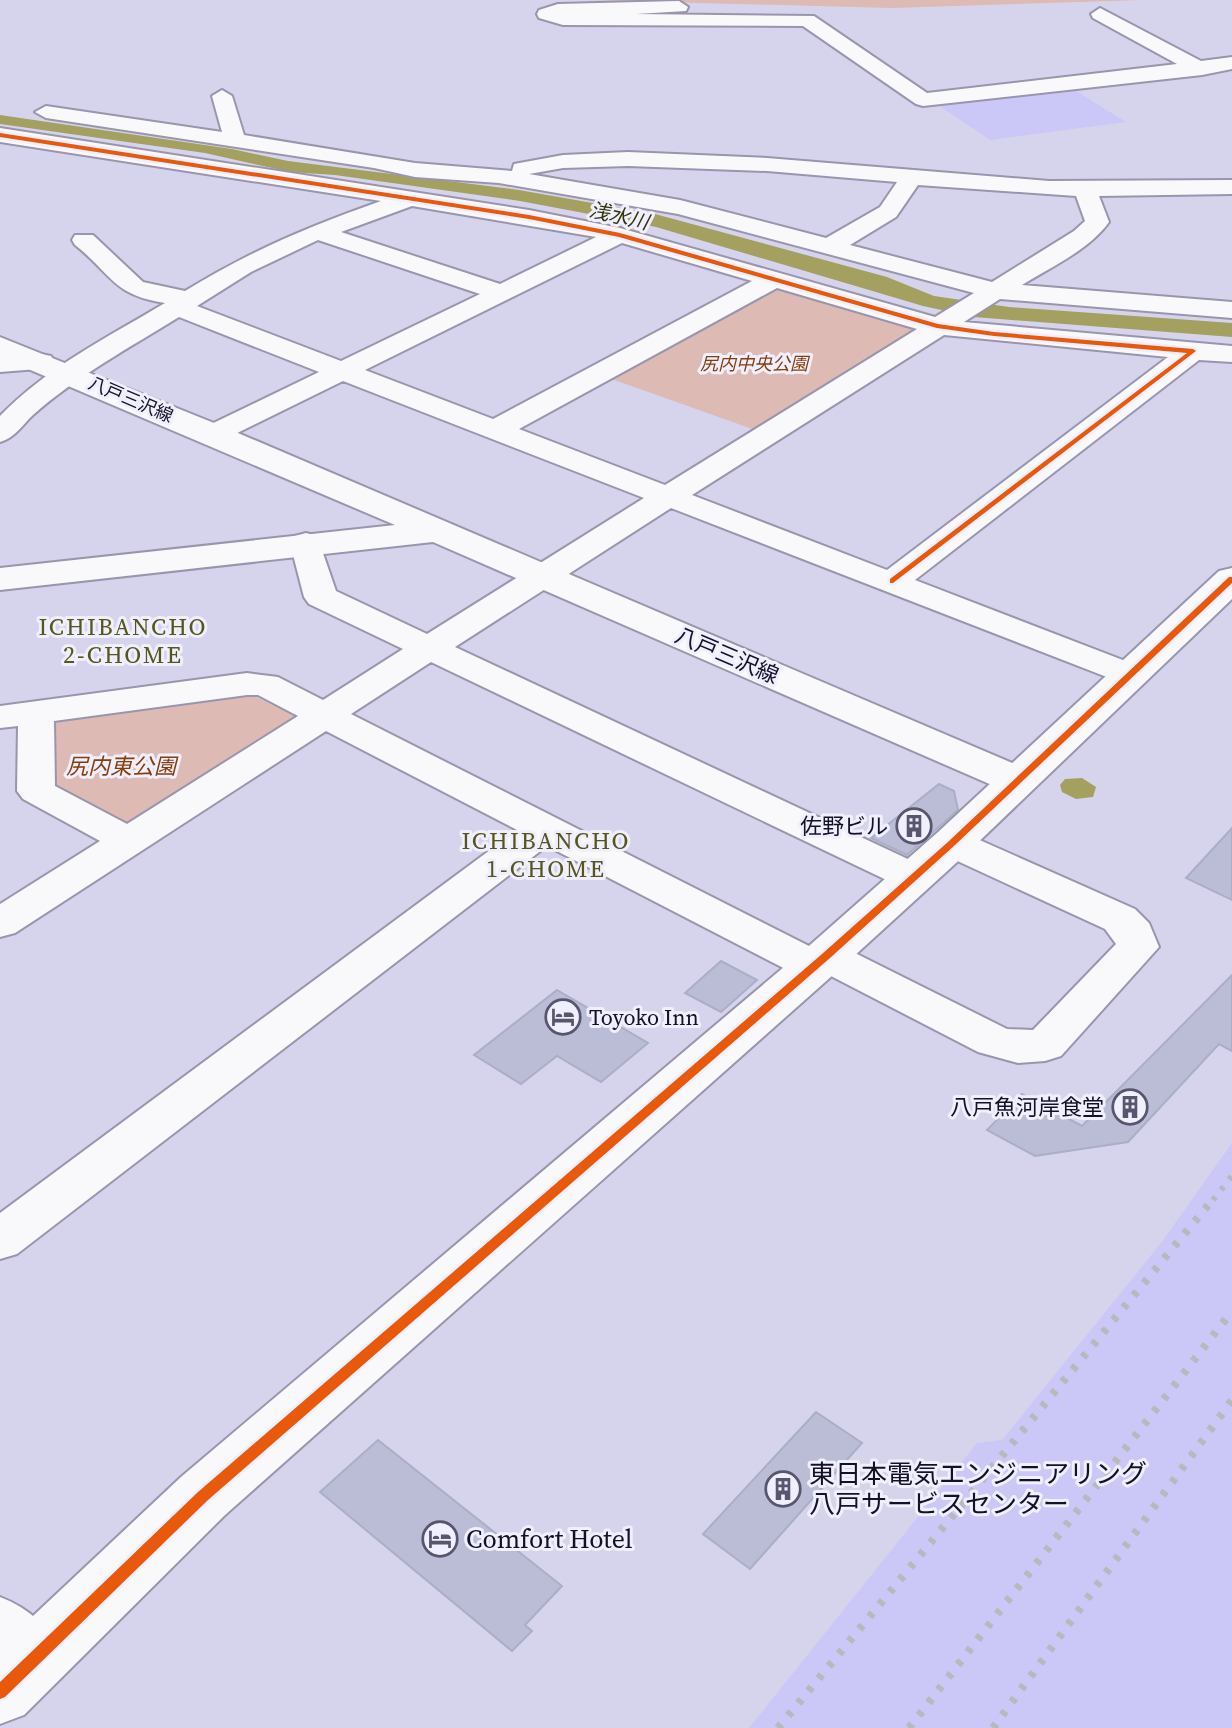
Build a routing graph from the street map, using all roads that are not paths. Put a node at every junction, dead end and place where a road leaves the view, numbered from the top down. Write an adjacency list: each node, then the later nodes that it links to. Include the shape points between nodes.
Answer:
1 (679, 7): 4 (street, via 546,14 571,19 807,20 923,100)
2 (1100, 14): 4 (street)
3 (1232, 63): 4 (street)
4 (1197, 67): 5 (street)
5 (1232, 86)
6 (222, 96): 9 (street)
7 (46, 112): 9 (street)
8 (0, 135): 17 (street)
9 (235, 140): 12 (street, via 415,170)
10 (717, 162): 12 (street, via 572,160); 13 (street, via 797,164); 18 (street, via 710,191)
11 (39, 165): 14 (street, via 97,164)
12 (499, 176): 18 (street)
13 (912, 177): 16 (street); 22 (street, via 888,212)
14 (178, 185)
15 (1232, 187): 16 (street)
16 (1085, 189): 24 (street, via 1097,222)
17 (407, 200): 19 (street); 20 (street)
18 (680, 207): 22 (street)
19 (321, 233): 25 (street); 26 (street, via 242,267)
20 (620, 235): 23 (street); 25 (street)
21 (84, 240): 26 (street, via 134,287)
22 (828, 247): 24 (street)
23 (774, 279): 28 (street); 35 (street)
24 (993, 292): 27 (street); 28 (street)
25 (503, 293): 34 (street)
26 (183, 303): 33 (street); 34 (street)
27 (1232, 310)
28 (937, 326): 30 (street); 38 (street)
29 (0, 346): 33 (main road, 八戸三沢線)
30 (1193, 351): 31 (street); 44 (street)
31 (1232, 354)
32 (0, 364): 33 (street)
33 (55, 368): 36 (street); 37 (main road, 八戸三沢線)
34 (346, 371): 35 (street); 37 (street)
35 (495, 430): 38 (street)
36 (0, 433)
37 (213, 434): 39 (main road, 八戸三沢線)
38 (668, 496): 41 (street); 44 (street)
39 (438, 530): 40 (main road, 八戸三沢線); 41 (main road, 八戸三沢線)
40 (306, 543): 42 (main road, 八戸三沢線); 45 (street, via 321,597)
41 (543, 576): 45 (street); 49 (main road, 八戸三沢線)
42 (0, 579)
43 (1232, 579): 46 (main road)
44 (893, 581): 46 (street)
45 (429, 649): 48 (street); 53 (street)
46 (1129, 674): 49 (main road)
47 (18, 714): 48 (street, via 247,684 265,685); 51 (street, via 36,791)
48 (325, 715): 50 (street); 51 (street)
49 (1016, 780): 52 (main road)
50 (544, 829): 55 (street); 56 (street)
51 (129, 841): 54 (street)
52 (952, 843): 53 (main road); 55 (street, via 1120,919 1134,933 1138,947 1045,1045 1018,1047 994,1041)
53 (913, 877): 55 (main road)
54 (0, 923)
55 (820, 961): 57 (main road)
56 (0, 1240)
57 (12, 1658)

